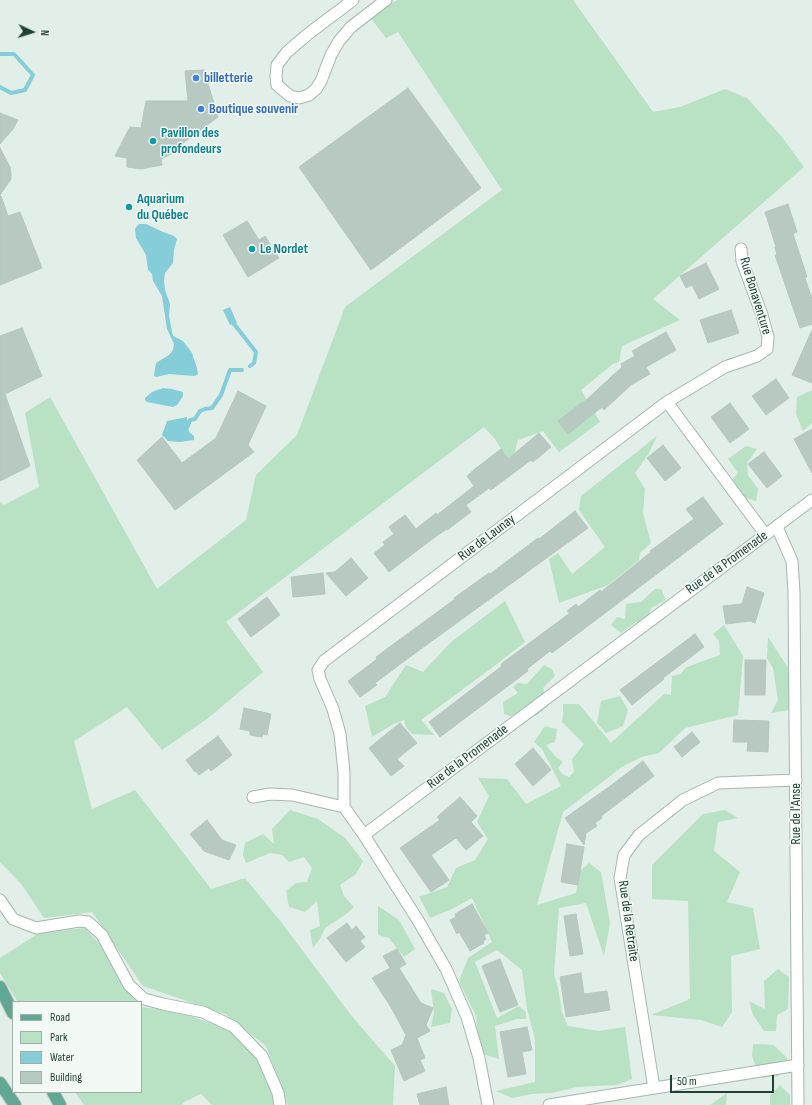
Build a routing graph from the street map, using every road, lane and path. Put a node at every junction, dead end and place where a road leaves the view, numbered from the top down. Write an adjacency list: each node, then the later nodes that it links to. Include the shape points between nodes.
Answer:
1 (353, 0): 2 (street, via 308,34 287,52 276,66 277,85 290,96 300,98 316,89 339,41 351,27)
2 (386, 0)
3 (741, 249): 4 (street, Rue Bonaventure, via 742,261 766,329 767,349 758,356 725,367)
4 (666, 402): 7 (street); 10 (street, Rue de Launay, via 324,661 318,670 340,734)
5 (812, 500): 6 (street, Rue de la Promenade)
6 (777, 527): 7 (street, Rue de la Promenade); 8 (street, Rue de l'Anse, via 793,568)
7 (765, 534): 11 (street, Rue de la Promenade)
8 (796, 780): 15 (street, Rue de l'Anse); 17 (street, Rue de la Retraite, via 718,782 683,800 639,835 624,855 620,878)
9 (253, 797): 10 (street, via 270,794 292,795)
10 (344, 807): 11 (street)
11 (364, 835): 22 (street, via 446,969 467,1017 480,1058)
12 (0, 900): 21 (street, via 13,918 36,928 78,921 88,922 102,935 129,985 144,999 203,1012 234,1027 262,1056 278,1093)
13 (0, 988): 14 (main road)
14 (12, 1011)
15 (798, 1066): 17 (street); 24 (street, Rue de l'Anse)
16 (0, 1083): 19 (main road)
17 (654, 1088): 23 (street)
18 (54, 1093): 20 (main road)
19 (15, 1105)
20 (60, 1105)
21 (280, 1105)
22 (488, 1105)
23 (550, 1105)
24 (798, 1105)

